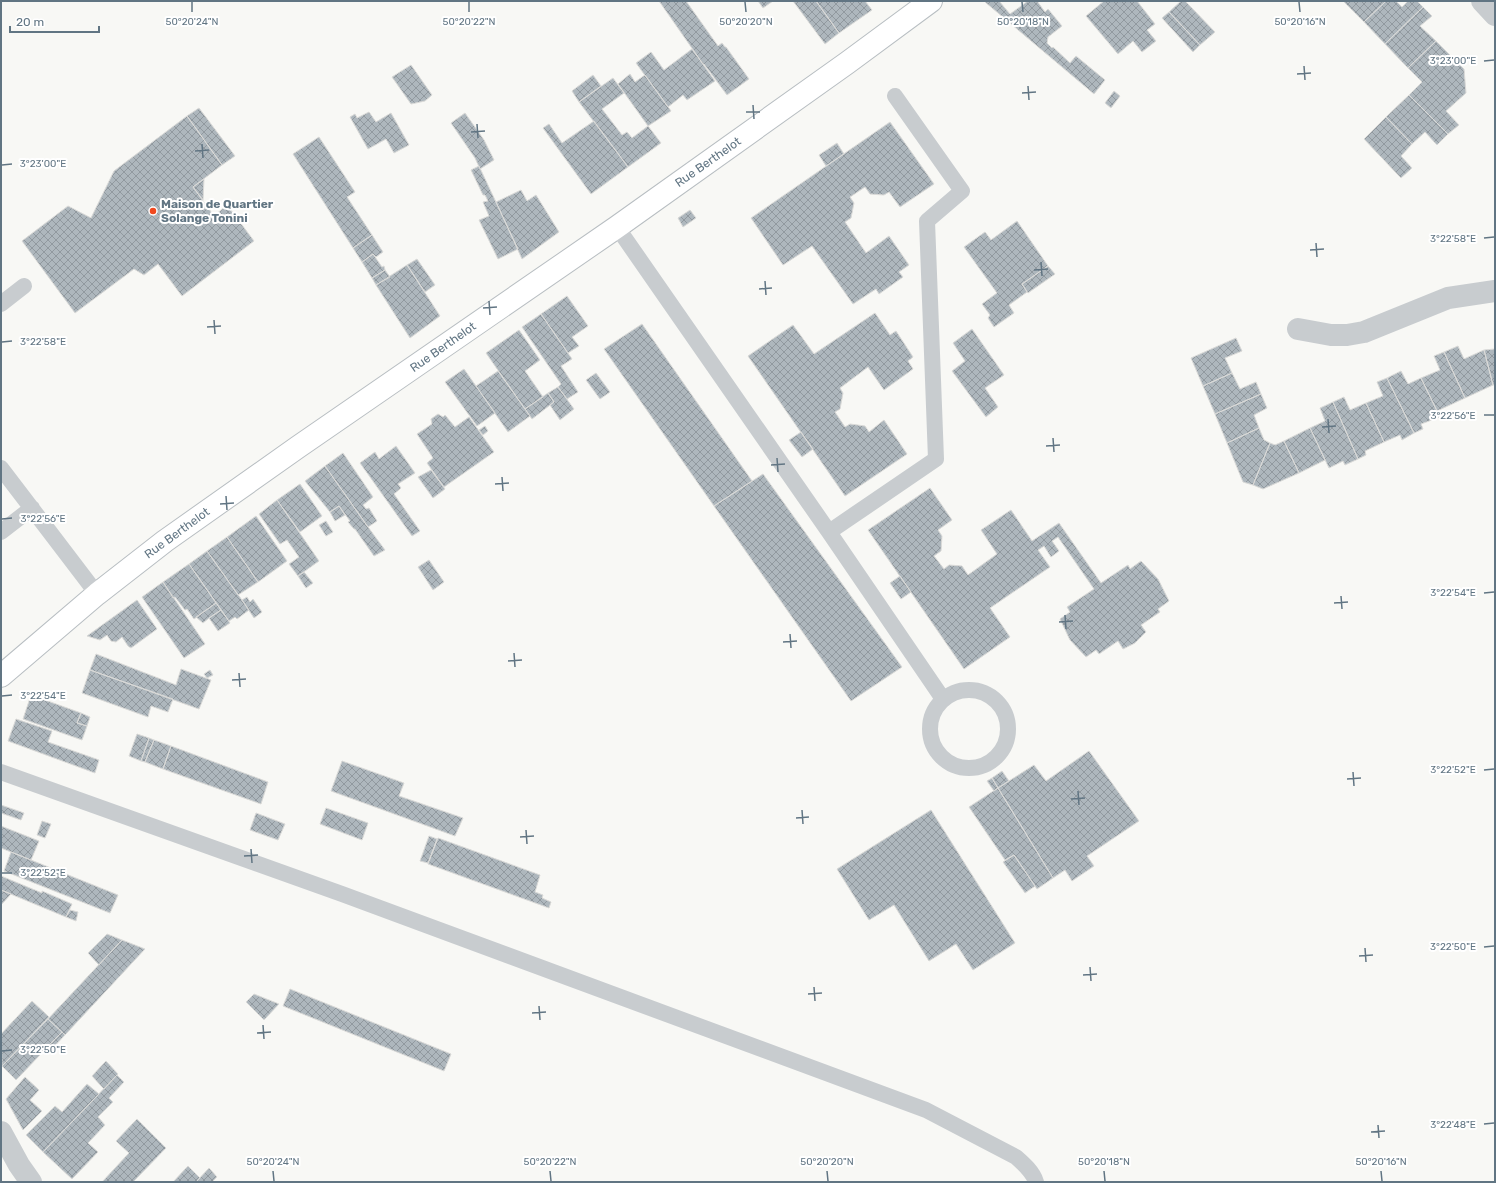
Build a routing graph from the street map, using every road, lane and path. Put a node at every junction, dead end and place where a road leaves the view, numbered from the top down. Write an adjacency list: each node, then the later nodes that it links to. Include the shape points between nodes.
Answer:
1 (931, 1): 5 (street, Rue Berthelot)
2 (1482, 1): 3 (street)
3 (1495, 15)
4 (895, 96): 13 (lane, via 962,191 927,220 936,459)
5 (617, 227): 13 (lane); 14 (street, Rue Berthelot, via 298,447 159,545)
6 (24, 286): 8 (lane)
7 (1495, 291): 9 (street, via 1448,298 1364,332 1331,335)
8 (1, 304)
9 (1298, 329)
10 (1, 468): 11 (lane)
11 (32, 508): 12 (lane); 14 (lane)
12 (1, 532)
13 (829, 532): 16 (lane)
14 (96, 594): 15 (street, Rue Berthelot)
15 (1, 676)
16 (943, 699): 16 (lane, via 930,722 930,735 934,747 942,757 965,768 978,767 1000,754 1009,730 1007,717 991,696 980,691 966,690 954,692)
17 (1, 772): 20 (lane, via 349,897 926,1110 1016,1157 1026,1166)
18 (1, 1132): 19 (street)
19 (31, 1182)
20 (1036, 1182)

